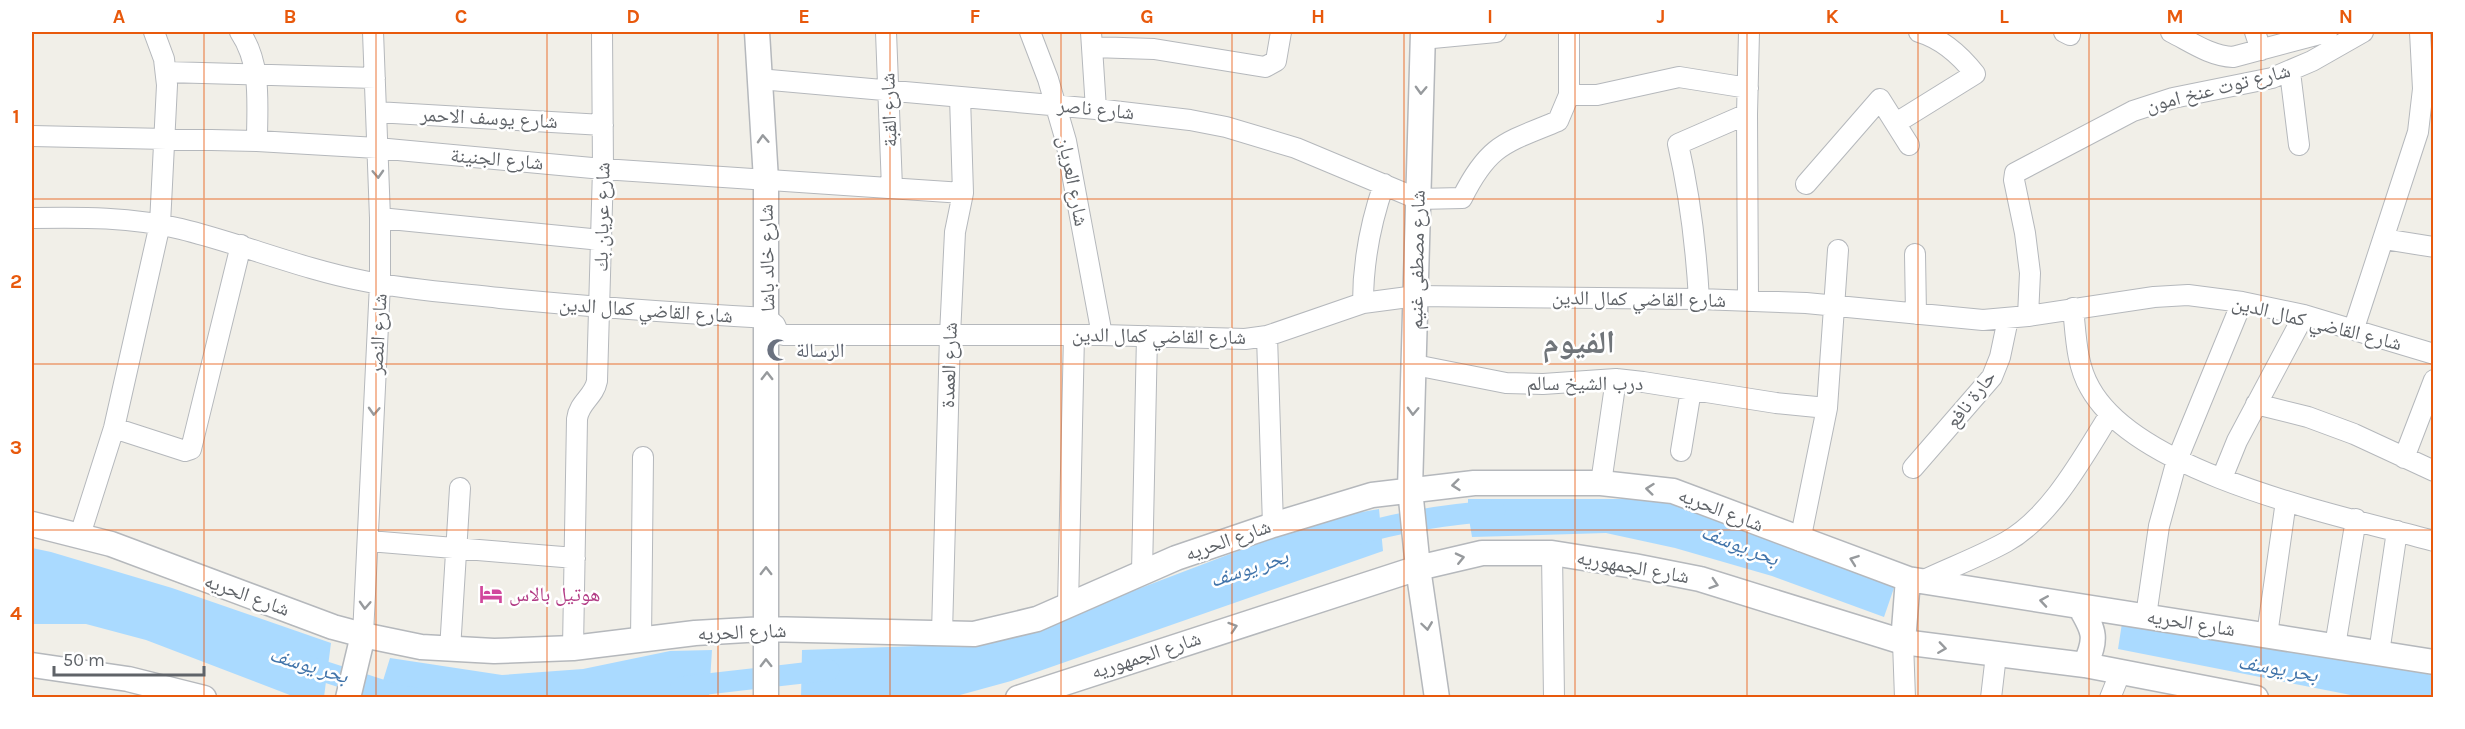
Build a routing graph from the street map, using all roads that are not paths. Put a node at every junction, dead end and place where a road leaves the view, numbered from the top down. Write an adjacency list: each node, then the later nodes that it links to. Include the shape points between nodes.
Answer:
1 (154, 32): 21 (street)
2 (240, 32): 23 (street, via 252,52)
3 (373, 32): 24 (street, شارع النصر)
4 (602, 32): 36 (street, شارع عريان بك)
5 (757, 32): 25 (street, شارع خالد باشا)
6 (886, 32): 27 (street, شارع القبة)
7 (1030, 32): 30 (street, شارع العريان)
8 (1281, 32): 19 (street, via 1276,61 1265,68)
9 (1496, 32): 17 (street)
10 (1569, 32): 28 (street)
11 (1749, 32): 26 (street)
12 (1925, 32): 35 (street, via 1964,59 1975,74)
13 (2170, 32): 20 (street, via 2221,56 2233,57)
14 (2327, 32): 20 (street)
15 (2358, 32): 22 (street, شارع توت عنخ امون)
16 (2420, 32): 32 (street)
17 (1422, 35): 49 (street, شارع مصطفى غنيم, one-way to 49)
18 (1091, 39): 19 (street); 31 (street)
19 (1155, 40)
20 (2258, 41)
21 (166, 72): 23 (street); 38 (street)
22 (2290, 72): 41 (street); 70 (street, شارع توت عنخ امون, via 2133,111 2014,175 2030,273)
23 (257, 74): 24 (street); 39 (street)
24 (375, 78): 33 (street, شارع النصر)
25 (760, 79): 27 (street, شارع ناصر); 44 (street, شارع خالد باشا, one-way to 25)
26 (1748, 88): 28 (street, via 1679,77 1597,95); 34 (street)
27 (887, 91): 29 (street, شارع ناصر); 47 (street, شارع القبة)
28 (1569, 95): 49 (street, via 1558,121 1502,145 1483,161 1462,198)
29 (960, 97): 30 (street, شارع ناصر); 48 (street, شارع العمدة)
30 (1056, 105): 31 (street, شارع ناصر); 76 (street, شارع العريان, via 1073,172)
31 (1096, 109): 46 (street, شارع ناصر, via 1226,127 1296,148)
32 (2428, 109): 53 (street)
33 (376, 112): 36 (street, شارع يوسف الاحمر); 42 (street, شارع النصر)
34 (1748, 114): 61 (street, via 1678,144 1694,229); 62 (street)
35 (1896, 123): 40 (street); 45 (street, via 1880,99)
36 (603, 125): 43 (street, شارع عريان بك)
37 (32, 136): 38 (street, شارع الجنينة)
38 (165, 139): 39 (street, شارع الجنينة); 52 (street)
39 (257, 141): 42 (street, شارع الجنينة)
40 (1909, 145)
41 (2299, 145)
42 (376, 148): 43 (street, شارع الجنينة); 51 (street, شارع النصر, one-way to 51)
43 (603, 169): 44 (street, شارع الجنينة); 54 (street, شارع عريان بك)
44 (766, 180): 47 (street, شارع الجنينة); 71 (street, شارع خالد باشا)
45 (1806, 183)
46 (1384, 184): 49 (street, شارع ناصر); 64 (street, via 1366,244)
47 (892, 188): 48 (street, شارع الجنينة)
48 (963, 193): 74 (street, شارع العمدة, via 955,232)
49 (1418, 199): 60 (street, شارع مصطفى غنيم)
50 (32, 218): 52 (street, شارع القاضي كمال الدين)
51 (380, 218): 54 (street); 59 (street, شارع النصر)
52 (160, 224): 55 (street, شارع القاضي كمال الدين); 87 (street)
53 (2384, 239): 56 (street); 73 (street)
54 (601, 240): 66 (street, شارع عريان بك)
55 (241, 245): 59 (street, شارع القاضي كمال الدين); 87 (street, via 191,449 185,451)
56 (2433, 248)
57 (1838, 250): 65 (street)
58 (1915, 254): 68 (street)
59 (380, 284): 66 (street, شارع القاضي كمال الدين); 104 (street, شارع النصر, one-way to 104)
60 (1416, 296): 61 (street, شارع القاضي كمال الدين); 64 (street, شارع القاضي كمال الدين); 80 (street, شارع مصطفى غنيم)
61 (1699, 299): 62 (street, شارع القاضي كمال الدين)
62 (1748, 301): 65 (street, شارع القاضي كمال الدين)
63 (2242, 302): 67 (street, شارع القاضي كمال الدين, via 2171,295); 69 (street, شارع القاضي كمال الدين); 91 (street)
64 (1364, 303): 78 (street, شارع القاضي كمال الدين)
65 (1835, 304): 68 (street, شارع القاضي كمال الدين); 85 (street)
66 (600, 308): 71 (street, شارع القاضي كمال الدين); 109 (street, شارع عريان بك, via 597,381 577,418)
67 (2073, 308): 70 (street, شارع القاضي كمال الدين); 86 (street, via 2078,360 2090,389)
68 (1916, 314): 72 (street, شارع القاضي كمال الدين)
69 (2304, 315): 73 (street, شارع القاضي كمال الدين); 84 (street)
70 (2028, 316): 72 (street, شارع القاضي كمال الدين)
71 (767, 318): 74 (street, شارع القاضي كمال الدين, via 784,336); 116 (street, شارع خالد باشا, one-way to 71)
72 (2008, 319): 92 (street, حارة نافع, via 1992,377)
73 (2354, 328): 79 (street, شارع القاضي كمال الدين)
74 (950, 335): 75 (street, شارع القاضي كمال الدين); 117 (street, شارع العمدة)
75 (1074, 335): 76 (street, شارع القاضي كمال الدين); 113 (street)
76 (1102, 335): 77 (street, شارع القاضي كمال الدين)
77 (1147, 336): 78 (street, شارع القاضي كمال الدين); 111 (street)
78 (1267, 336): 101 (street)
79 (2433, 354)
80 (1415, 365): 81 (street, درب الشيخ سالم, via 1524,384); 97 (street, شارع مصطفى غنيم, one-way to 97)
81 (1616, 379): 83 (street, درب الشيخ سالم); 95 (street)
82 (2433, 380): 90 (street)
83 (1691, 390): 85 (street, درب الشيخ سالم); 88 (street)
84 (2256, 404): 90 (street, via 2308,417); 94 (street)
85 (1827, 408): 105 (street)
86 (2110, 414): 91 (street, via 2136,436); 112 (street, via 2068,480 2034,520 2007,542)
87 (114, 428): 103 (street)
88 (1681, 451)
89 (644, 457): 120 (street)
90 (2404, 458): 93 (street)
91 (2177, 460): 94 (street); 115 (street, via 2159,526)
92 (1913, 468)
93 (2433, 471)
94 (2222, 478): 98 (street)
95 (1601, 483): 97 (street, شارع الحريه, one-way to 97, via 1474,483); 105 (street, شارع الحريه, one-way to 95, via 1673,492)
96 (460, 488): 107 (street)
97 (1410, 489): 101 (street, شارع الحريه, via 1371,495); 110 (street, شارع مصطفى غنيم)
98 (2286, 501): 99 (street); 118 (street)
99 (2356, 519): 102 (street); 122 (street)
100 (32, 524): 103 (street, شارع الحريه)
101 (1273, 525): 111 (street, شارع الحريه)
102 (2397, 531): 106 (street); 125 (street)
103 (80, 535): 119 (street, شارع الحريه)
104 (369, 541): 107 (street); 119 (street, شارع النصر, one-way to 119)
105 (1800, 541): 112 (street, شارع الحريه, one-way to 105)
106 (2433, 541)
107 (456, 548): 109 (street); 124 (street)
108 (1551, 553): 110 (street, شارع الجمهوريه, one-way to 108, via 1482,553); 121 (street, شارع الجمهوريه, one-way to 121, via 1700,579); 136 (street)
109 (575, 558): 123 (street, شارع عريان بك)
110 (1418, 568): 134 (street, شارع الجمهوريه, one-way to 110); 135 (street, one-way to 135)
111 (1142, 572): 113 (street, شارع الحريه)
112 (1915, 580): 114 (street, شارع الحريه, one-way to 112); 121 (street)
113 (1068, 606): 117 (street, شارع الحريه, via 1006,628 974,634)
114 (2079, 607): 115 (street, شارع الحريه); 129 (street, via 2094,641)
115 (2146, 616): 118 (street, شارع الحريه)
116 (765, 629): 117 (street, شارع الحريه); 120 (street, شارع الحريه); 133 (street, شارع خالد باشا, one-way to 116)
117 (942, 633)
118 (2267, 635): 122 (street, شارع الحريه)
119 (363, 636): 124 (street, شارع الحريه); 132 (street)
120 (641, 641): 123 (street, شارع الحريه)
121 (1903, 642): 126 (street, شارع الجمهوريه, one-way to 126); 137 (street)
122 (2335, 646): 125 (street, شارع الحريه)
123 (573, 648): 124 (street, شارع الحريه)
124 (450, 650)
125 (2379, 653): 127 (street, شارع الحريه)
126 (1996, 655): 129 (street, شارع الجمهوريه); 138 (street)
127 (2433, 662)
128 (32, 665): 131 (street, via 128,679)
129 (2085, 665): 130 (street, شارع الجمهوريه)
130 (2120, 673): 139 (street); 140 (street, شارع الجمهوريه)
131 (204, 698)
132 (348, 698)
133 (766, 698)
134 (1018, 698)
135 (1437, 698)
136 (1554, 698)
137 (1905, 698)
138 (1991, 698)
139 (2110, 698)
140 (2256, 698)

